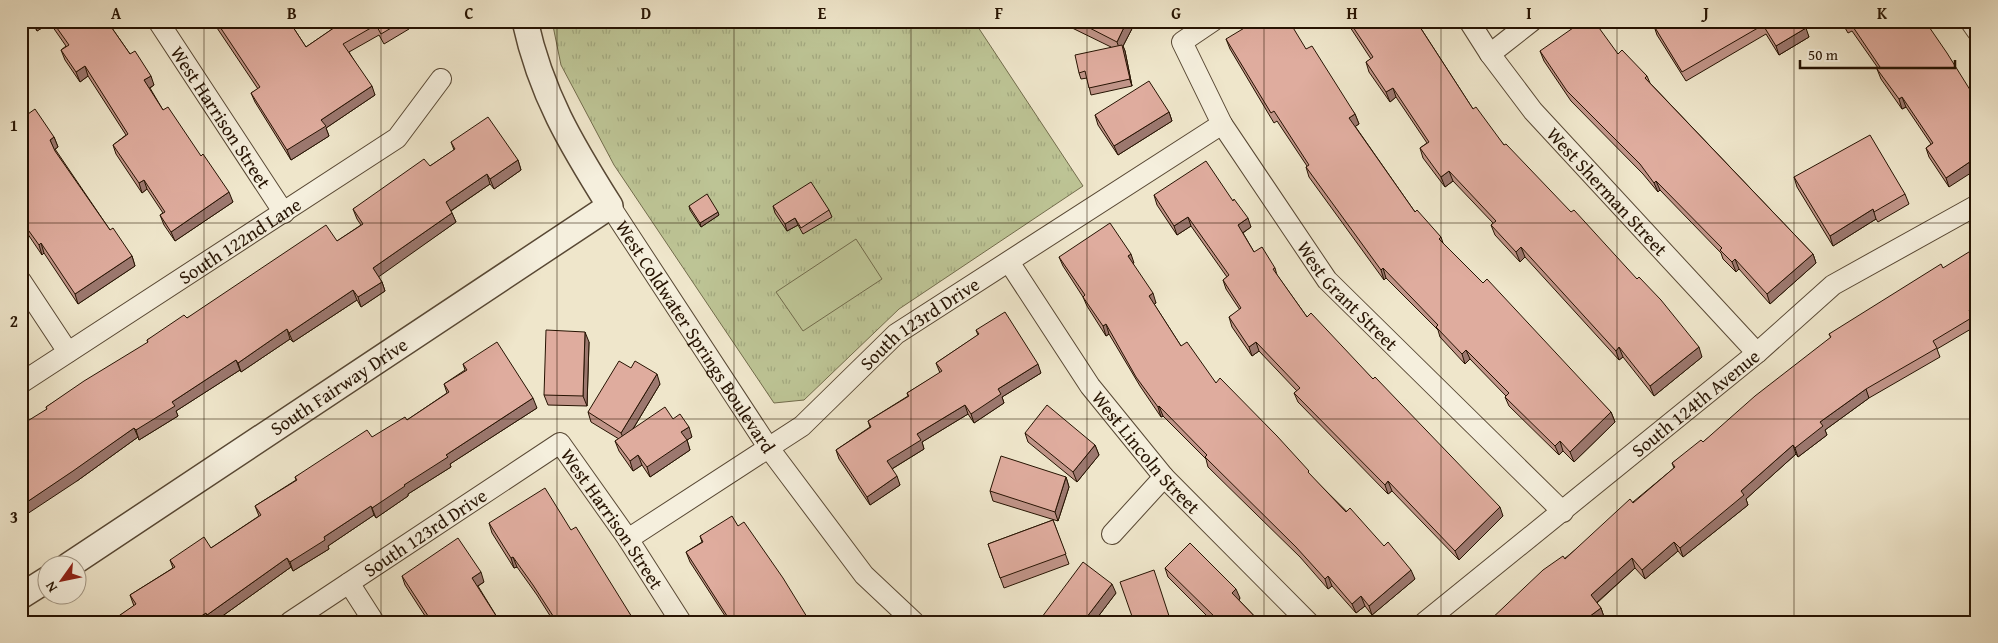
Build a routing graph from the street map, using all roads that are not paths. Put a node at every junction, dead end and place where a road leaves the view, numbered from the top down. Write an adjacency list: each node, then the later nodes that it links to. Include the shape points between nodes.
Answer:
1 (158, 21): 13 (street, West Harrison Street)
2 (525, 21): 12 (street, West Coldwater Springs Boulevard, via 532,52 556,114)
3 (1213, 21): 10 (street, West Grant Street, via 1182,42)
4 (1469, 21): 8 (street, West Sherman Street)
5 (1532, 21): 8 (street)
6 (1970, 21): 7 (street)
7 (1977, 31)
8 (1490, 54): 17 (street, West Sherman Street, via 1533,112)
9 (442, 79): 13 (street, South 122nd Lane, via 397,138)
10 (1222, 124): 14 (street, South 123rd Drive); 22 (street, West Grant Street, via 1327,280)
11 (1977, 205): 17 (street, South 124th Avenue, via 1833,285)
12 (610, 206): 20 (street, West Coldwater Springs Boulevard); 25 (street, South Fairway Drive)
13 (284, 213): 16 (street, South 122nd Lane)
14 (1008, 262): 20 (street, South 123rd Drive, via 896,334 802,426); 21 (street, West Lincoln Street, via 1090,386)
15 (21, 281): 16 (street)
16 (68, 352): 18 (street, South 122nd Lane)
17 (1757, 353): 22 (street, South 124th Avenue)
18 (21, 383)
19 (560, 442): 24 (street, West Harrison Street); 26 (street, South 123rd Drive)
20 (768, 447): 24 (street, South 123rd Drive); 32 (street, West Coldwater Springs Boulevard, via 864,575)
21 (1164, 477): 23 (street); 33 (street, West Lincoln Street)
22 (1562, 512): 34 (street, South 124th Avenue)
23 (1112, 534)
24 (628, 539): 31 (street, West Harrison Street)
25 (83, 556)
26 (348, 583): 29 (street, South 123rd Drive); 30 (street)
27 (38, 585): 28 (street)
28 (21, 596)
29 (290, 622)
30 (374, 622)
31 (681, 622)
32 (914, 622)
33 (1308, 622)
34 (1425, 622)

